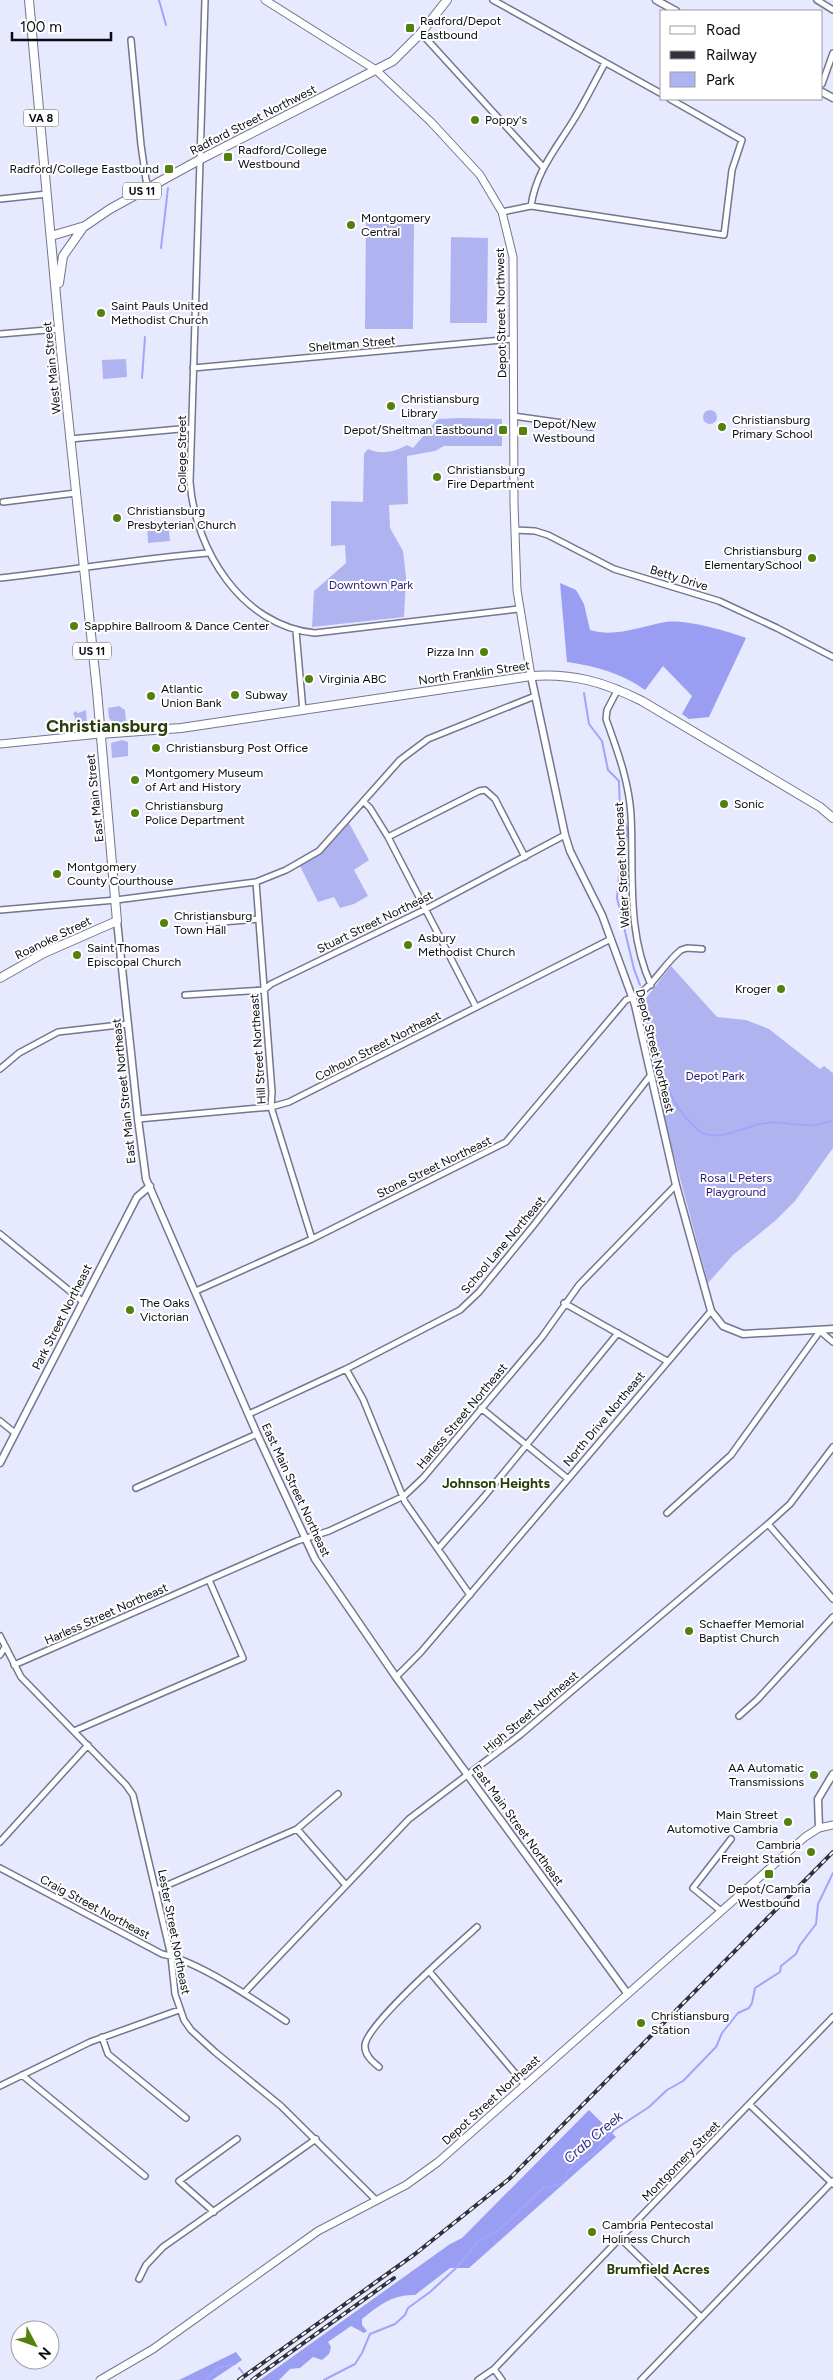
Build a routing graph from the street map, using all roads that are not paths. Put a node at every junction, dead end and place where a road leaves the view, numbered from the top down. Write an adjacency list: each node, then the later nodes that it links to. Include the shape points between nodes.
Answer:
1 (29, 0): 21 (main road, West Main Street / VA 8)
2 (204, 0): 18 (street, College Street)
3 (447, 0): 10 (main road, Radford Street Northwest / US 11)
4 (493, 0): 13 (street)
5 (656, 0): 8 (street)
6 (817, 0): 9 (street)
7 (270, 1): 14 (main road, Depot Street Northwest)
8 (674, 10)
9 (833, 10)
10 (421, 33): 14 (main road, Radford Street Northwest / US 11, via 393,61); 19 (street)
11 (130, 40): 20 (street, via 141,145)
12 (833, 53): 15 (street)
13 (605, 64): 16 (street); 19 (street)
14 (376, 70): 18 (main road, Radford Street Northwest / US 11); 24 (main road, Depot Street Northwest, via 480,175)
15 (823, 81)
16 (660, 93)
17 (675, 100): 23 (street, via 742,140 732,170 724,235)
18 (201, 159): 20 (main road, Radford Street Northwest / US 11); 31 (street, College Street)
19 (543, 167): 23 (street, via 534,186)
20 (149, 187): 25 (main road, Radford Street Northwest / US 11)
21 (47, 194): 22 (street); 26 (main road, West Main Street / VA 8)
22 (0, 199)
23 (530, 206): 24 (street)
24 (502, 212): 30 (main road, Depot Street Northwest, via 513,256)
25 (86, 226): 26 (main road, Radford Street Northwest / US 11); 27 (main road, US 11, via 77,233 63,256)
26 (51, 236): 27 (main road, West Main Street / US 11)
27 (56, 292): 28 (main road, West Main Street / US 11)
28 (59, 329): 29 (street); 35 (main road, West Main Street / US 11)
29 (0, 334)
30 (513, 339): 31 (street, Sheltman Street); 32 (main road, Depot Street Northwest)
31 (193, 368): 34 (street, College Street)
32 (513, 416): 33 (street); 38 (main road, Depot Street Northwest)
33 (591, 427)
34 (191, 428): 35 (street); 39 (street, College Street, via 193,510)
35 (70, 438): 36 (main road, West Main Street / US 11)
36 (76, 493): 37 (street); 40 (main road, West Main Street / US 11)
37 (3, 502)
38 (515, 530): 42 (main road, Depot Street Northwest); 44 (street, Betty Drive, via 548,535 614,569 719,601)
39 (208, 553): 40 (street); 43 (street, College Street, via 247,601 266,616)
40 (83, 568): 41 (street); 49 (main road, West Main Street / US 11)
41 (0, 578)
42 (518, 609): 43 (street, College Street, via 315,633); 45 (main road, Depot Street Northwest)
43 (296, 631): 48 (street)
44 (833, 657)
45 (531, 676): 46 (main road, North Franklin Street, via 568,675); 47 (street, Depot Street Northeast); 48 (main road, North Franklin Street)
46 (618, 689): 52 (main road, North Franklin Street); 68 (street, Water Street Northeast, via 606,719 628,791 633,913 642,964)
47 (536, 696): 51 (street, via 428,739 400,760); 55 (street, Depot Street Northeast)
48 (303, 711): 49 (main road, North Franklin Street, via 178,728)
49 (100, 734): 50 (main road); 59 (main road, East Main Street / US 11)
50 (0, 744)
51 (364, 802): 56 (street); 58 (street, via 319,851)
52 (820, 807): 53 (main road, North Franklin Street); 54 (main road, North Franklin Street)
53 (833, 812)
54 (833, 818)
55 (565, 835): 57 (street, Stuart Street Northeast); 65 (street, Depot Street Northeast)
56 (388, 837): 57 (street, via 485,790 495,799); 61 (street)
57 (525, 857): 61 (street, Stuart Street Northeast)
58 (256, 882): 59 (street); 62 (street, Hill Street Northeast)
59 (116, 900): 60 (street); 63 (main road, East Main Street / US 11)
60 (0, 910)
61 (424, 910): 69 (street, Stuart Street Northeast); 72 (street)
62 (258, 919): 64 (street); 69 (street, Hill Street Northeast)
63 (117, 920): 67 (main road, Roanoke Street, via 44,953); 73 (street, East Main Street Northeast)
64 (210, 923)
65 (611, 939): 71 (street, Depot Street Northeast); 72 (street, Colhoun Street Northeast)
66 (702, 949): 68 (street, Stone Street Northeast, via 681,950)
67 (0, 978)
68 (651, 985): 71 (street, Stone Street Northeast)
69 (264, 990): 70 (street, Stuart Street Northeast); 76 (street, Hill Street Northeast)
70 (184, 995)
71 (633, 998): 75 (street, Depot Street Northeast); 81 (street, Stone Street Northeast, via 626,1000 588,1042 506,1142)
72 (476, 1007): 76 (street, Colhoun Street Northeast, via 289,1102)
73 (128, 1024): 74 (street, via 58,1032 20,1053); 77 (street, East Main Street Northeast)
74 (0, 1069)
75 (650, 1076): 78 (street, Depot Street Northeast); 91 (street, School Lane Northeast, via 470,1302 444,1319)
76 (271, 1107): 77 (street, Colhoun Street Northeast); 81 (street, Hill Street Northeast)
77 (138, 1119): 79 (street, East Main Street Northeast, via 144,1168)
78 (676, 1185): 84 (street, Harless Street Northeast); 85 (street, Depot Street Northeast)
79 (150, 1186): 82 (street, East Main Street Northeast); 83 (street, Park Street Northeast, via 137,1197)
80 (0, 1234): 83 (street)
81 (312, 1239): 82 (street, Stone Street Northeast)
82 (196, 1291): 93 (street, East Main Street Northeast)
83 (82, 1301): 95 (street, Park Street Northeast)
84 (564, 1303): 88 (street); 92 (street, Harless Street Northeast, via 542,1337)
85 (711, 1311): 87 (street, Depot Street Northeast, via 723,1326 743,1334); 90 (street, North Drive Northeast)
86 (833, 1329): 87 (street, Depot Street Northeast)
87 (820, 1332): 89 (street); 103 (street, via 731,1455)
88 (618, 1333): 90 (street); 97 (street)
89 (833, 1342)
90 (667, 1361): 100 (street, North Drive Northeast)
91 (346, 1369): 93 (street, School Lane Northeast); 102 (street, via 363,1399)
92 (482, 1408): 97 (street); 102 (street, Harless Street Northeast, via 440,1460)
93 (249, 1414): 96 (street, East Main Street Northeast)
94 (0, 1421): 95 (street)
95 (15, 1433): 99 (street, Park Street Northeast)
96 (257, 1434): 101 (street); 105 (street, East Main Street Northeast)
97 (525, 1444): 100 (street); 106 (street)
98 (833, 1447): 104 (street, High Street Northeast, via 790,1504)
99 (0, 1464)
100 (567, 1478): 108 (street, North Drive Northeast)
101 (136, 1488)
102 (404, 1496): 105 (street, Harless Street Northeast); 106 (street)
103 (667, 1513)
104 (768, 1524): 109 (street); 120 (street, High Street Northeast, via 520,1735)
105 (306, 1539): 107 (street, Harless Street Northeast); 115 (street, East Main Street Northeast, via 327,1578)
106 (438, 1549): 108 (street)
107 (209, 1580): 114 (street, Harless Street Northeast); 117 (street, via 243,1658)
108 (470, 1594): 115 (street, North Drive Northeast)
109 (833, 1600)
110 (833, 1617): 116 (street)
111 (0, 1636): 112 (street, Lester Street Northeast)
112 (5, 1646): 113 (street); 114 (street, Lester Street Northeast)
113 (0, 1655)
114 (14, 1665): 117 (street, Lester Street Northeast, via 21,1678)
115 (396, 1677): 120 (street, East Main Street Northeast)
116 (739, 1716)
117 (74, 1731): 118 (street, Lester Street Northeast)
118 (88, 1746): 126 (street); 129 (street, Lester Street Northeast, via 133,1795)
119 (833, 1774): 123 (street, via 818,1799)
120 (468, 1775): 128 (street, High Street Northeast, via 409,1819); 135 (street, East Main Street Northeast)
121 (338, 1794): 124 (street)
122 (833, 1825): 123 (main road)
123 (819, 1828): 130 (main road, Depot Street Northeast)
124 (297, 1829): 128 (street); 129 (street)
125 (732, 1840): 130 (street, via 693,1888)
126 (0, 1842)
127 (0, 1868): 132 (street, Craig Street Northeast)
128 (345, 1884): 134 (street, High Street Northeast)
129 (156, 1890): 132 (street, Lester Street Northeast)
130 (721, 1911): 135 (main road, Depot Street Northeast)
131 (477, 1927): 133 (street)
132 (170, 1956): 134 (street, Craig Street Northeast); 136 (street, Lester Street Northeast)
133 (429, 1971): 140 (street, via 370,2032 365,2046 369,2058); 142 (street)
134 (244, 1993): 138 (street, Craig Street Northeast)
135 (627, 1993): 142 (main road, Depot Street Northeast)
136 (179, 2010): 139 (street); 147 (street, Lester Street Northeast, via 191,2030)
137 (833, 2017): 144 (street, Montgomery Street)
138 (286, 2021)
139 (102, 2037): 141 (street); 145 (street, via 108,2054)
140 (379, 2067)
141 (22, 2075): 143 (street); 148 (street)
142 (525, 2085): 150 (main road, Depot Street Northeast, via 438,2162 406,2185)
143 (0, 2086)
144 (750, 2105): 149 (street); 152 (street, Montgomery Street)
145 (186, 2118)
146 (237, 2139): 151 (street, via 179,2181)
147 (316, 2139): 150 (street, Lester Street Northeast); 151 (street)
148 (145, 2176)
149 (832, 2183): 154 (street)
150 (376, 2200): 156 (main road, Depot Street Northeast, via 318,2231 153,2350)
151 (214, 2212): 153 (street, via 163,2248 146,2265)
152 (620, 2238): 154 (street); 155 (street, Montgomery Street)
153 (139, 2279)
154 (701, 2318): 159 (street)
155 (494, 2368): 157 (street, Montgomery Street); 158 (street)
156 (100, 2380)
157 (478, 2380)
158 (502, 2380)
159 (641, 2380)

